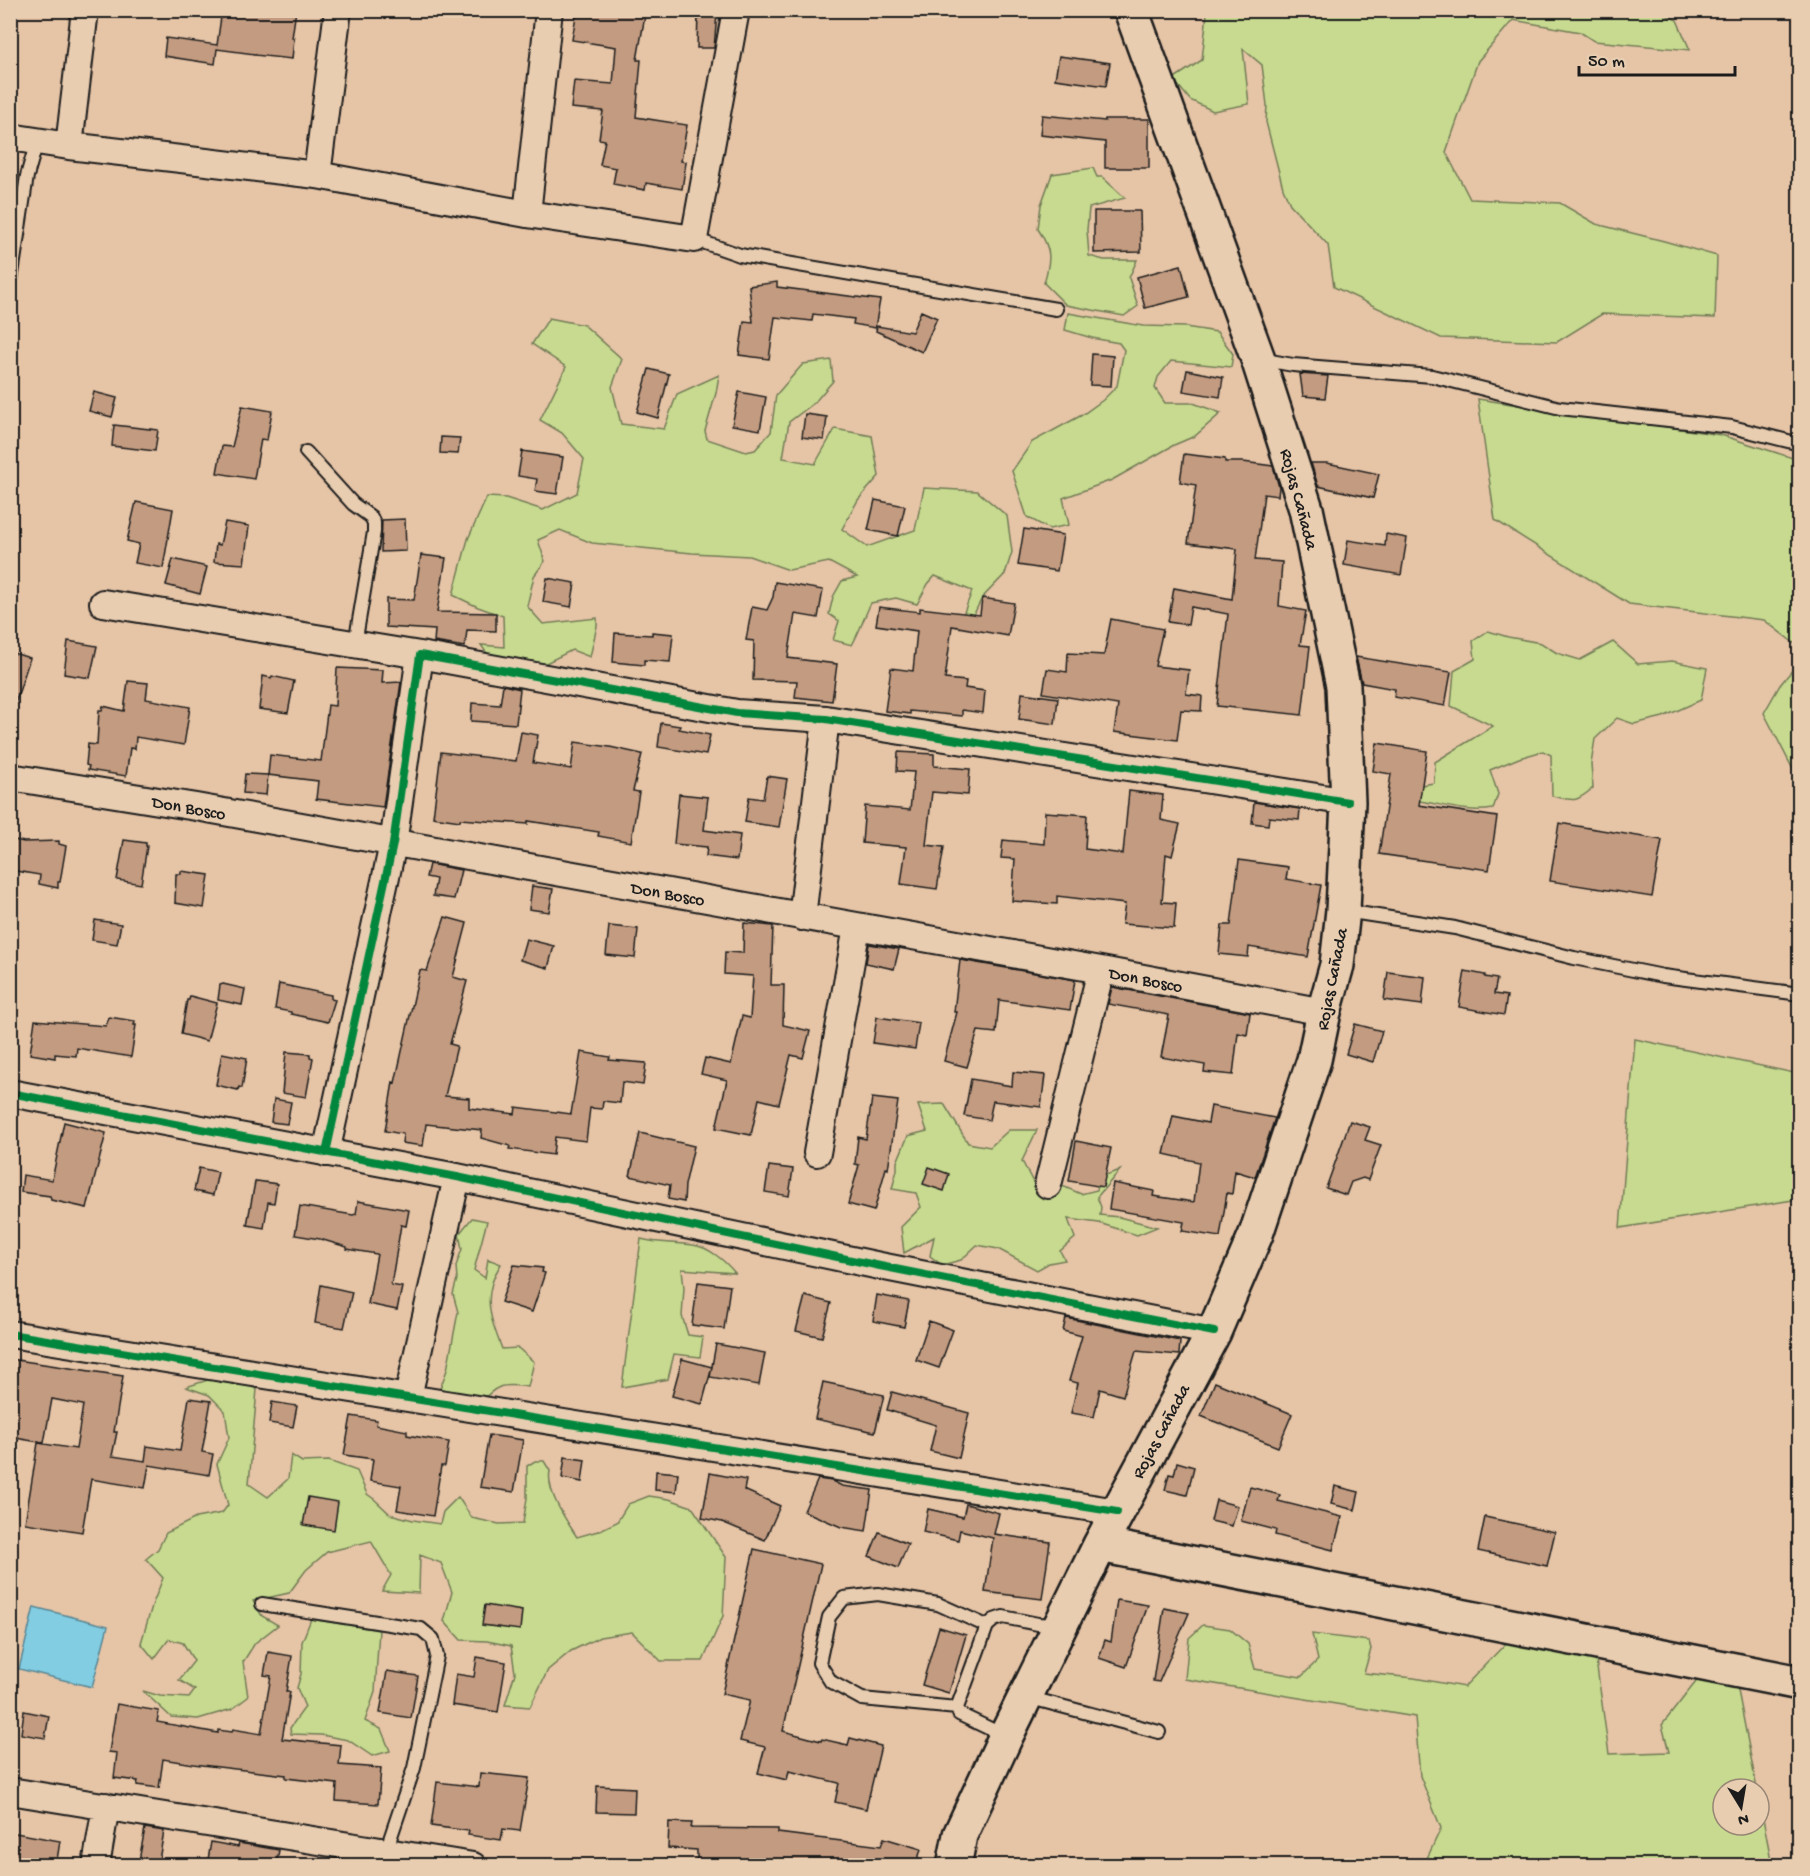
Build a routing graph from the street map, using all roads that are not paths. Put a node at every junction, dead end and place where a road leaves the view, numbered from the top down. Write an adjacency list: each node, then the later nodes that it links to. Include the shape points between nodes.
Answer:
1 (85, 10): 8 (street)
2 (338, 10): 9 (street)
3 (549, 10): 10 (street)
4 (736, 10): 11 (street)
5 (1131, 10): 14 (main road, Rojas Cañada)
6 (10, 137): 7 (street)
7 (37, 141): 8 (street); 12 (lane, via 27,176)
8 (69, 146): 9 (street)
9 (317, 175): 10 (street)
10 (527, 214): 11 (street)
11 (694, 239): 13 (lane, via 740,255)
12 (10, 287)
13 (1056, 309)
14 (1258, 359): 15 (lane, via 1432,376 1560,408 1732,427); 22 (main road, Rojas Cañada, via 1306,509 1328,612 1343,686)
15 (1800, 444)
16 (306, 452): 18 (lane, via 374,523)
17 (103, 603): 18 (street)
18 (355, 644): 19 (street)
19 (420, 655): 20 (street, via 736,713); 23 (street)
20 (826, 719): 22 (street); 25 (street)
21 (10, 777): 23 (street, Don Bosco)
22 (1348, 802): 24 (main road, Rojas Cañada)
23 (393, 844): 25 (street, Don Bosco); 31 (street)
24 (1343, 910): 28 (lane, via 1455,928 1662,976); 29 (main road, Rojas Cañada, via 1337,964)
25 (802, 917): 26 (street, Don Bosco)
26 (857, 927): 27 (street, Don Bosco); 32 (street)
27 (1101, 970): 29 (street, Don Bosco); 34 (street)
28 (1800, 994)
29 (1324, 1012): 35 (main road, Rojas Cañada, via 1314,1060 1256,1234)
30 (10, 1093): 31 (street)
31 (326, 1153): 33 (street)
32 (817, 1153)
33 (457, 1177): 35 (street); 37 (street)
34 (1048, 1185)
35 (1214, 1332): 38 (main road, Rojas Cañada)
36 (10, 1334): 37 (street)
37 (408, 1397): 38 (street)
38 (1117, 1512): 39 (main road, Rojas Cañada)
39 (1100, 1545): 41 (main road, Rojas Cañada); 43 (main road)
40 (262, 1604): 50 (lane, via 421,1629 433,1640 437,1656 414,1768)
41 (1060, 1625): 42 (lane, via 1003,1617); 44 (main road, Rojas Cañada)
42 (987, 1626): 45 (lane); 45 (lane, via 938,1604 878,1594 844,1598 829,1617 819,1663 831,1682 862,1698)
43 (1800, 1683)
44 (1026, 1697): 46 (lane); 47 (main road, Rojas Cañada)
45 (957, 1708): 47 (lane, via 959,1714)
46 (1159, 1732)
47 (1006, 1736): 53 (main road, Rojas Cañada, via 960,1835)
48 (10, 1791): 49 (street)
49 (106, 1806): 50 (street); 51 (street)
50 (386, 1851): 52 (street)
51 (96, 1866)
52 (473, 1866)
53 (954, 1866)

